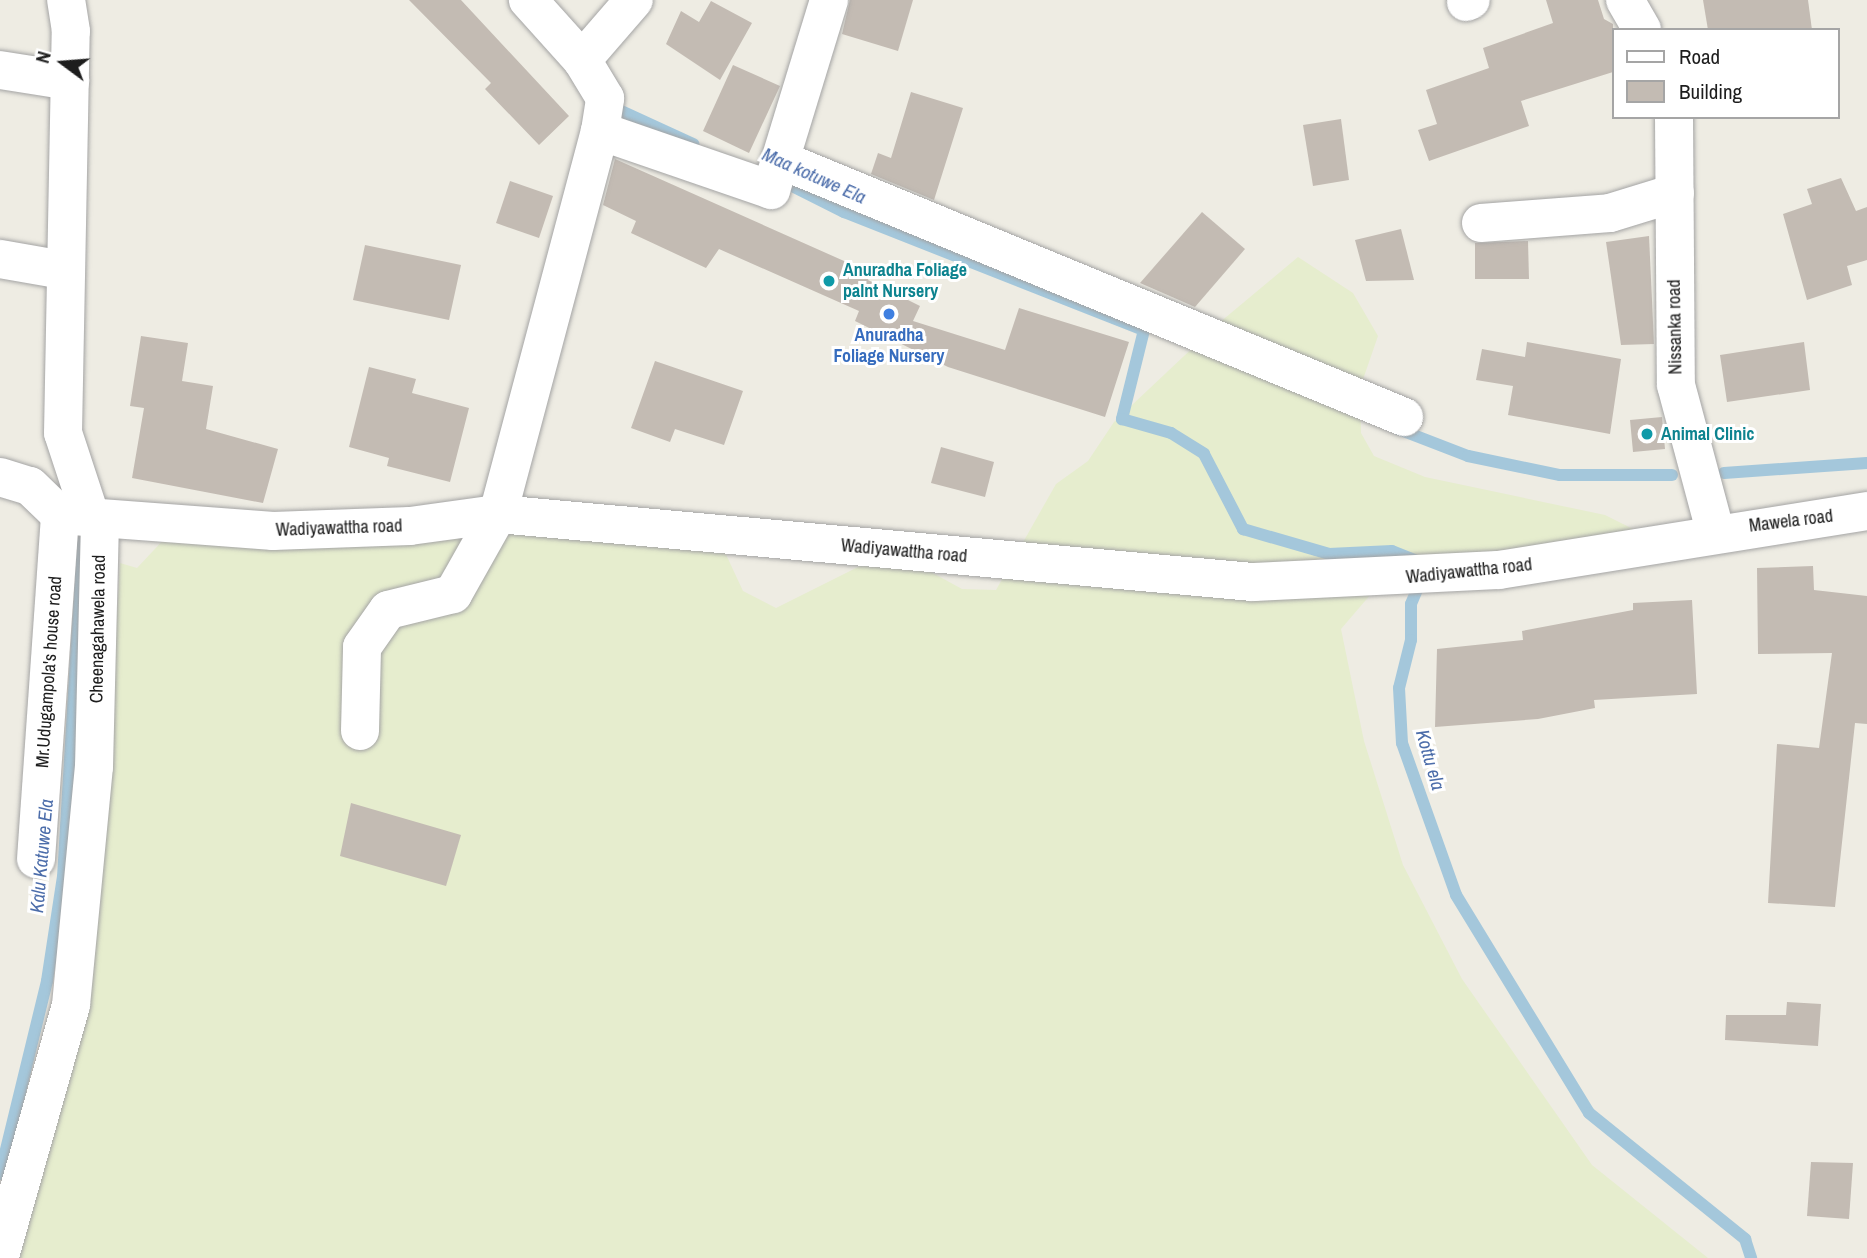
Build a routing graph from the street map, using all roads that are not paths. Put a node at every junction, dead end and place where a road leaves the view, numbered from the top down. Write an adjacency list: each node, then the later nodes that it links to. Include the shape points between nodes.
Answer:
1 (66, 0): 9 (street, Cheenagahawela road)
2 (528, 0): 7 (street)
3 (634, 0): 7 (street)
4 (829, 0): 12 (street)
5 (1625, 0): 6 (street)
6 (1641, 28)
7 (582, 60): 10 (street)
8 (0, 70): 9 (street)
9 (70, 81): 16 (street, Cheenagahawela road)
10 (602, 113): 12 (street); 20 (street)
11 (1674, 119): 13 (street, Nissanka road)
12 (777, 174): 17 (street)
13 (1675, 193): 14 (street, via 1610,213); 22 (street, Nissanka road, via 1676,385)
14 (1481, 223)
15 (0, 259): 16 (street)
16 (63, 270): 21 (street, Cheenagahawela road, via 63,433)
17 (1404, 417)
18 (0, 477): 21 (street, via 30,486)
19 (1867, 511): 22 (street, Mawela road)
20 (498, 514): 21 (street, Wadiyawattha road, via 410,526 273,531); 22 (street, Wadiyawattha road, via 1253,582 1499,570); 23 (street, via 453,594 388,610 362,647)
21 (75, 515): 24 (street, Mr.Udugampola's house road); 25 (street, Cheenagahawela road, via 100,527 87,884 71,1005)
22 (1715, 531)
23 (360, 731)
24 (36, 859)
25 (0, 1256)

